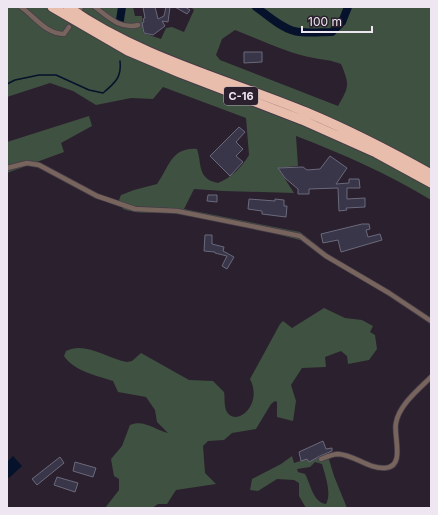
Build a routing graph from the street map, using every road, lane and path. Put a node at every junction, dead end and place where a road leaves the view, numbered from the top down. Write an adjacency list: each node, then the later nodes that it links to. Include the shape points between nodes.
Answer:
1 (21, 7): 6 (street, via 49,32 64,34)
2 (52, 7): 9 (highway, C-16, via 134,53 302,120 376,153)
3 (68, 7): 8 (highway, C-16, via 133,44 312,115)
4 (95, 7): 5 (street, via 123,26)
5 (138, 25)
6 (70, 27)
7 (7, 168): 10 (street, via 27,163 39,165 97,196 135,209 177,211 300,236 326,256)
8 (431, 174)
9 (431, 182)
10 (431, 321)
11 (431, 377): 12 (street, via 398,414 395,435 398,446 397,458 393,465 387,468 373,467 338,454)
12 (321, 459)

